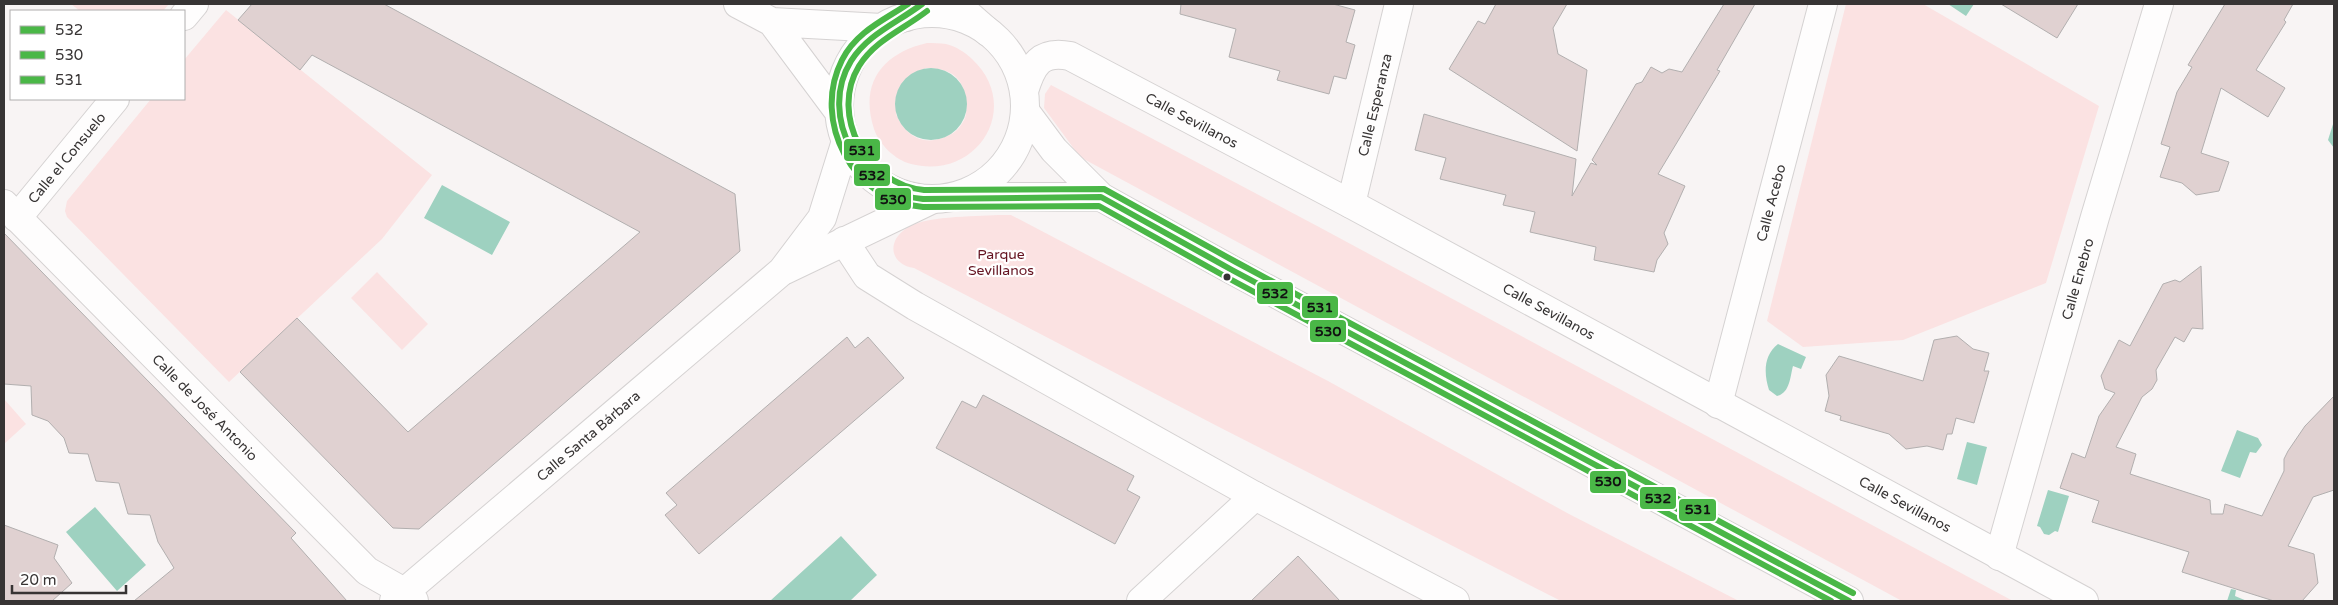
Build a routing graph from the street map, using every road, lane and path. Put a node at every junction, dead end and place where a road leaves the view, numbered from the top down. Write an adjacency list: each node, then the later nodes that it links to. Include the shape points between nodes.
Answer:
1 (194, 4): 8 (street)
2 (738, 4): 9 (street)
3 (956, 4): 11 (street)
4 (1399, 4): 18 (street, Calle Esperanza)
5 (1823, 4): 22 (street, Calle Acebo)
6 (2159, 4): 24 (street, Calle Enebro)
7 (914, 10): 10 (street); 11 (street, via 963,18)
8 (185, 15)
9 (772, 22): 10 (street); 14 (street)
10 (882, 28): 14 (street, via 849,64 841,87)
11 (988, 32): 13 (street, via 1005,48 1018,68)
12 (114, 100): 19 (street, Calle el Consuelo)
13 (1025, 101): 16 (street, via 1054,150); 17 (street, Calle Sevillanos, via 1019,141 1004,166 981,186); 18 (street, Calle Sevillanos, via 1031,69 1043,58 1057,54 1070,56)
14 (839, 112): 15 (street)
15 (846, 141): 17 (street, via 860,164 879,183 904,195); 21 (street, Calle Santa Bárbara, via 822,218)
16 (1101, 197): 17 (street); 28 (street)
17 (942, 199): 20 (street, Calle Santa Bárbara)
18 (1351, 204): 22 (street, Calle Sevillanos)
19 (10, 211): 25 (street, Calle de José Antonio, via 367,571)
20 (844, 241): 21 (street, Calle Santa Bárbara); 23 (street, via 867,276 914,306)
21 (782, 271): 25 (street, Calle Santa Bárbara)
22 (1718, 404): 24 (street, Calle Sevillanos)
23 (1256, 496): 26 (street); 27 (street)
24 (1999, 556): 29 (street, Calle Sevillanos)
25 (404, 598)
26 (1141, 601)
27 (1455, 601)
28 (1849, 601)
29 (2084, 601)

